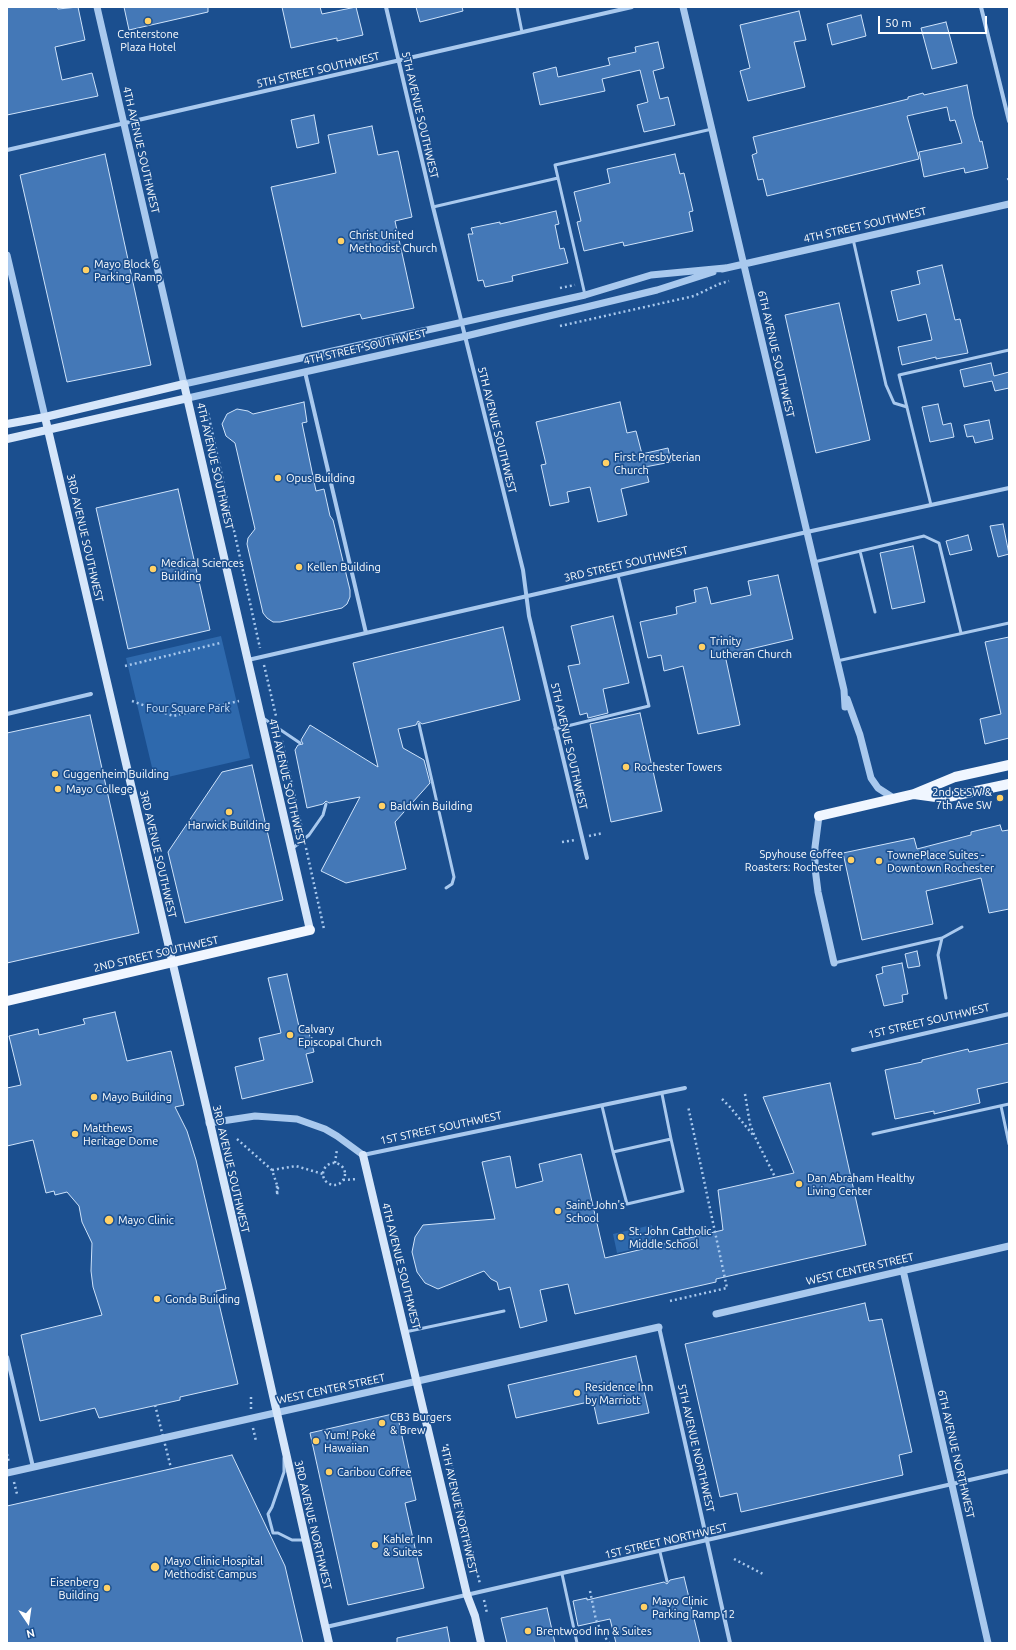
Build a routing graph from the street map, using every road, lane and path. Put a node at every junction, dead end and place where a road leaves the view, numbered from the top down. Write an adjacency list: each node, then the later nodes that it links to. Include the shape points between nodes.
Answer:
1 (97, 7): 10 (street, 4TH AVENUE SOUTHWEST)
2 (386, 7): 8 (street, 5TH AVENUE SOUTHWEST)
3 (517, 7): 7 (lane)
4 (632, 7): 7 (street, 5TH STREET SOUTHWEST)
5 (683, 7): 11 (street, 6TH AVENUE SOUTHWEST)
6 (981, 7): 9 (street)
7 (522, 32): 8 (street, 5TH STREET SOUTHWEST)
8 (398, 60): 10 (street, 5TH STREET SOUTHWEST); 17 (street, 5TH AVENUE SOUTHWEST)
9 (1009, 121)
10 (123, 124): 12 (street, 5TH STREET SOUTHWEST); 27 (street, 4TH AVENUE SOUTHWEST)
11 (712, 129): 13 (lane, via 555,165); 20 (street, 6TH AVENUE SOUTHWEST)
12 (7, 150)
13 (558, 178): 17 (lane); 22 (lane)
14 (1008, 178): 15 (path)
15 (1009, 182)
16 (1009, 204): 18 (street, 4TH STREET SOUTHWEST)
17 (433, 207): 23 (street, 5TH AVENUE SOUTHWEST)
18 (853, 239): 20 (street, 4TH STREET SOUTHWEST); 29 (lane, via 886,385 894,403)
19 (7, 254): 31 (street, 3RD AVENUE SOUTHWEST)
20 (743, 264): 21 (street, 4TH STREET SOUTHWEST); 37 (street, 6TH AVENUE SOUTHWEST)
21 (725, 268): 22 (street, 4TH STREET SOUTHWEST, via 651,275); 24 (street, 4TH STREET SOUTHWEST, via 658,290)
22 (585, 295): 23 (street, 4TH STREET SOUTHWEST)
23 (462, 323): 24 (street, 5TH AVENUE SOUTHWEST); 27 (street, 4TH STREET SOUTHWEST)
24 (466, 336): 26 (street, 4TH STREET SOUTHWEST); 41 (street, 5TH AVENUE SOUTHWEST, via 523,570)
25 (1009, 350): 29 (lane, via 899,374)
26 (306, 372): 28 (street, 4TH STREET SOUTHWEST); 44 (street)
27 (184, 384): 28 (main road, 4TH AVENUE SOUTHWEST); 31 (main road, 4TH STREET SOUTHWEST)
28 (188, 398): 33 (main road, 4TH STREET SOUTHWEST); 48 (main road, 4TH AVENUE SOUTHWEST)
29 (907, 407): 36 (lane)
30 (208, 413): 47 (path)
31 (45, 417): 32 (main road, 4TH STREET SOUTHWEST); 33 (main road, 3RD AVENUE SOUTHWEST)
32 (7, 424)
33 (48, 429): 34 (main road, 4TH STREET SOUTHWEST); 76 (main road, 3RD AVENUE SOUTHWEST)
34 (7, 439)
35 (1009, 488): 36 (street, 3RD STREET SOUTHWEST)
36 (931, 505): 37 (street, 3RD STREET SOUTHWEST)
37 (807, 532): 39 (street, 6TH AVENUE SOUTHWEST); 40 (street, 3RD STREET SOUTHWEST)
38 (860, 551): 39 (lane); 42 (lane); 45 (lane, via 924,536 939,543)
39 (814, 562): 49 (street, 6TH AVENUE SOUTHWEST)
40 (618, 575): 41 (street, 3RD STREET SOUTHWEST); 59 (lane, via 649,706)
41 (526, 596): 44 (street, 3RD STREET SOUTHWEST); 59 (street, 5TH AVENUE SOUTHWEST)
42 (875, 612)
43 (1009, 623): 45 (lane)
44 (366, 633): 47 (street, 3RD STREET SOUTHWEST)
45 (961, 634): 49 (lane)
46 (220, 643): 50 (path)
47 (262, 656): 48 (street, 3RD STREET SOUTHWEST); 60 (path)
48 (248, 660): 57 (main road, 4TH AVENUE SOUTHWEST)
49 (837, 661): 51 (street, 6TH AVENUE SOUTHWEST)
50 (125, 666)
51 (844, 690): 55 (street, 6TH AVENUE SOUTHWEST); 65 (street, via 858,728 871,778 878,788)
52 (91, 694): 56 (street)
53 (132, 701): 54 (path, via 173,716)
54 (239, 701)
55 (845, 707)
56 (7, 714)
57 (261, 717): 60 (lane); 69 (main road, 4TH AVENUE SOUTHWEST)
58 (419, 724): 71 (lane, via 454,877 452,884)
59 (555, 729): 70 (street, 5TH AVENUE SOUTHWEST)
60 (280, 730): 61 (lane); 68 (path)
61 (300, 743)
62 (1009, 765): 64 (main road, via 955,777)
63 (1009, 784): 64 (main road, via 948,797)
64 (914, 794): 65 (main road)
65 (896, 799): 67 (main road)
66 (326, 804): 68 (lane, via 323,815)
67 (819, 816): 77 (street, via 815,868)
68 (304, 839): 69 (lane); 73 (path)
69 (292, 849): 74 (main road, 4TH AVENUE SOUTHWEST)
70 (587, 858)
71 (446, 888)
72 (962, 926): 75 (lane)
73 (324, 929)
74 (310, 930): 76 (main road, 2ND STREET SOUTHWEST)
75 (942, 938): 77 (lane); 78 (lane, via 938,955)
76 (171, 962): 79 (main road, 2ND STREET SOUTHWEST); 90 (main road, 3RD AVENUE SOUTHWEST)
77 (834, 963)
78 (946, 998)
79 (7, 1001)
80 (1009, 1014): 81 (street, 1ST STREET SOUTHWEST)
81 (853, 1050)
82 (685, 1088): 83 (street, 1ST STREET SOUTHWEST)
83 (662, 1094): 87 (street, 1ST STREET SOUTHWEST); 95 (lane)
84 (745, 1094): 93 (path)
85 (722, 1099): 93 (path)
86 (1009, 1104): 89 (lane)
87 (602, 1106): 97 (lane); 98 (street, 1ST STREET SOUTHWEST)
88 (688, 1106): 105 (path, via 727,1288)
89 (1001, 1106): 91 (lane); 92 (lane)
90 (209, 1123): 98 (street, via 255,1116 297,1119 324,1129); 113 (main road, 3RD AVENUE SOUTHWEST)
91 (872, 1134)
92 (1008, 1134): 96 (lane)
93 (755, 1137): 101 (path)
94 (237, 1139): 99 (path)
95 (671, 1139): 97 (lane); 97 (lane, via 683,1191 627,1204)
96 (1009, 1144)
97 (613, 1152)
98 (362, 1155): 109 (main road, 4TH AVENUE SOUTHWEST)
99 (272, 1170): 100 (path, via 296,1166); 102 (path)
100 (323, 1174): 100 (path, via 325,1181 332,1185 340,1183 345,1177 342,1166 334,1163 328,1164)
101 (775, 1177)
102 (277, 1185)
103 (1009, 1246): 104 (street, WEST CENTER STREET)
104 (904, 1270): 107 (street, WEST CENTER STREET); 120 (street, 6TH AVENUE NORTHWEST)
105 (670, 1301)
106 (504, 1311): 109 (lane)
107 (716, 1314)
108 (659, 1326): 111 (street, WEST CENTER STREET); 122 (street, 5TH AVENUE NORTHWEST)
109 (405, 1332): 111 (main road, 4TH AVENUE SOUTHWEST)
110 (7, 1357): 116 (street)
111 (418, 1382): 113 (street, WEST CENTER STREET); 130 (main road, 4TH AVENUE NORTHWEST)
112 (155, 1405): 117 (path, bridge)
113 (276, 1412): 115 (main road, 3RD AVENUE NORTHWEST); 116 (street, WEST CENTER STREET)
114 (448, 1444): 125 (path)
115 (284, 1446): 121 (main road, 3RD AVENUE NORTHWEST); 121 (lane, via 284,1472 268,1514 273,1533 292,1540)
116 (33, 1467): 119 (street, WEST CENTER STREET)
117 (171, 1468)
118 (1009, 1471): 120 (street, 1ST STREET NORTHWEST)
119 (7, 1473)
120 (951, 1484): 122 (street, 1ST STREET NORTHWEST); 137 (street, 6TH AVENUE NORTHWEST)
121 (306, 1540): 131 (main road, 3RD AVENUE NORTHWEST)
122 (708, 1541): 123 (street, 1ST STREET NORTHWEST); 136 (street, 5TH AVENUE NORTHWEST)
123 (660, 1552): 126 (street, 1ST STREET NORTHWEST); 128 (lane)
124 (734, 1559): 127 (path)
125 (476, 1570)
126 (562, 1574): 130 (street, 1ST STREET NORTHWEST); 134 (lane)
127 (763, 1574)
128 (667, 1581)
129 (590, 1591): 135 (path, via 596,1620)
130 (467, 1595): 131 (street, 1ST STREET NORTHWEST); 133 (main road, 4TH AVENUE NORTHWEST)
131 (326, 1627): 132 (main road, 3RD AVENUE NORTHWEST)
132 (329, 1643)
133 (481, 1643)
134 (577, 1643)
135 (609, 1643)
136 (730, 1643)
137 (988, 1643)

